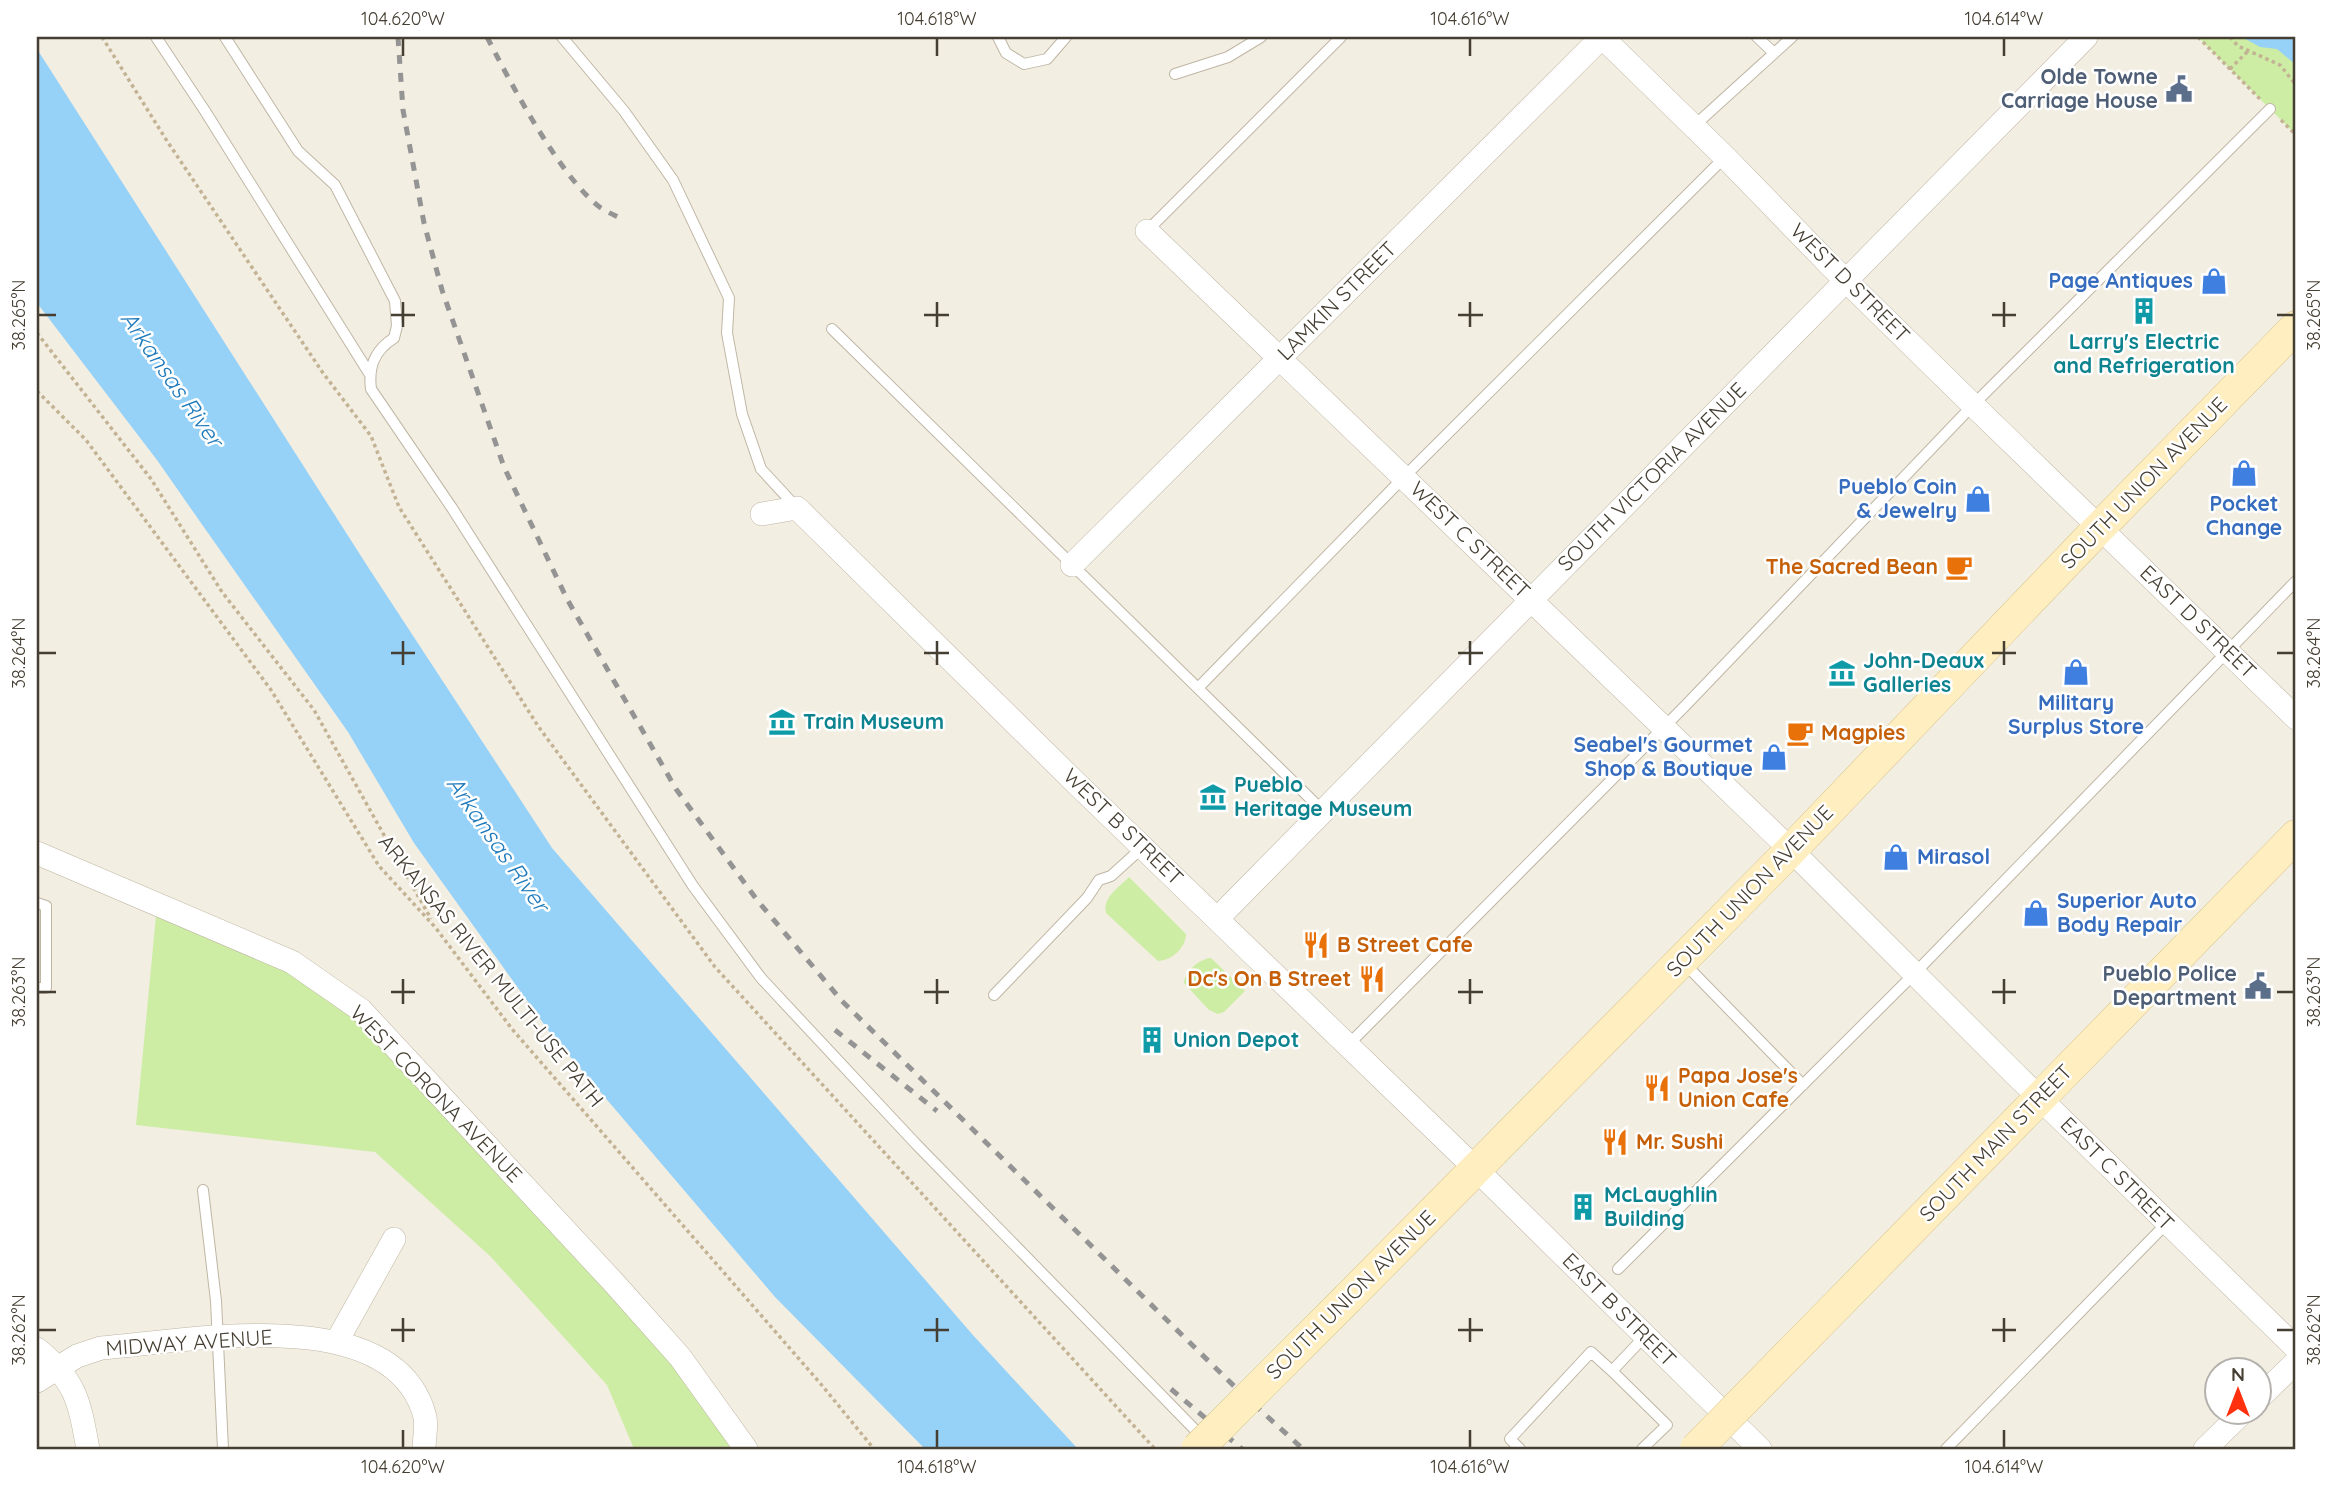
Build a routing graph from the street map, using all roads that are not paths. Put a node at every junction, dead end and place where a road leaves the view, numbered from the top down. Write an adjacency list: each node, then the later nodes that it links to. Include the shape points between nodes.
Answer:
1 (156, 37): 22 (lane)
2 (225, 37): 22 (lane, via 298,151 335,185 396,301 394,338 383,345)
3 (562, 37): 25 (lane, via 624,111 673,180 729,298 729,346 742,414 761,469)
4 (998, 37): 5 (lane, via 1006,53 1024,64 1047,59)
5 (1066, 37)
6 (1261, 37): 13 (lane, via 1228,57)
7 (1341, 37): 17 (lane)
8 (1602, 37): 15 (street, WEST D STREET); 21 (street, LAMKIN STREET)
9 (1757, 37): 12 (lane)
10 (1792, 37): 12 (lane)
11 (2087, 37): 18 (street, SOUTH VICTORIA AVENUE)
12 (1774, 53): 15 (lane)
13 (1175, 74)
14 (2270, 109): 23 (lane)
15 (1695, 126): 16 (street, WEST D STREET)
16 (1726, 157): 18 (street, WEST D STREET); 24 (lane)
17 (1147, 231): 21 (street, WEST C STREET)
18 (1847, 280): 23 (street, WEST D STREET); 30 (street, SOUTH VICTORIA AVENUE)
19 (2296, 327): 27 (street, SOUTH UNION AVENUE)
20 (832, 330): 28 (lane)
21 (1280, 359): 24 (street, WEST C STREET); 28 (street, LAMKIN STREET)
22 (369, 373): 70 (lane, via 372,389 388,417 452,508 693,886 761,978)
23 (1973, 405): 27 (street, WEST D STREET); 34 (lane)
24 (1404, 477): 30 (street, WEST C STREET); 32 (lane)
25 (797, 508): 26 (street); 37 (street, WEST B STREET)
26 (762, 514)
27 (2100, 527): 31 (street, EAST D STREET); 38 (street, SOUTH UNION AVENUE)
28 (1072, 565): 32 (lane)
29 (2296, 581): 31 (lane)
30 (1532, 600): 34 (street, WEST C STREET); 35 (street, SOUTH VICTORIA AVENUE)
31 (2227, 651): 33 (street, EAST D STREET); 43 (lane)
32 (1198, 688): 35 (lane)
33 (2296, 718)
34 (1664, 727): 38 (street, WEST C STREET); 46 (lane)
35 (1323, 811): 41 (street, SOUTH VICTORIA AVENUE)
36 (2296, 836): 48 (street, SOUTH MAIN STREET)
37 (1143, 847): 41 (street, WEST B STREET); 45 (lane, via 1111,876 1099,880)
38 (1791, 850): 42 (street, SOUTH UNION AVENUE); 43 (street, EAST C STREET)
39 (37, 853): 68 (street, WEST CORONA AVENUE, via 292,962 361,1010 680,1357)
40 (37, 903): 44 (lane, via 46,906 46,988)
41 (1218, 918): 46 (street, WEST B STREET)
42 (1682, 961): 47 (lane); 49 (street, SOUTH UNION AVENUE)
43 (1914, 974): 47 (lane); 48 (street, EAST C STREET)
44 (37, 988)
45 (994, 995)
46 (1348, 1045): 49 (street, WEST B STREET)
47 (1803, 1085): 53 (lane)
48 (2040, 1098): 51 (street, EAST C STREET); 73 (street, SOUTH MAIN STREET, bridge)
49 (1477, 1170): 54 (street, EAST B STREET); 69 (street, SOUTH UNION AVENUE, bridge)
50 (203, 1190): 55 (lane)
51 (2166, 1223): 57 (street, EAST C STREET); 75 (lane)
52 (394, 1239): 56 (street)
53 (1618, 1269)
54 (1645, 1336): 61 (lane); 74 (street, EAST B STREET)
55 (218, 1338): 56 (street, MIDWAY AVENUE, via 266,1334); 60 (street, MIDWAY AVENUE, via 101,1348); 66 (lane)
56 (337, 1341): 67 (street, MIDWAY AVENUE, via 385,1361 412,1386 425,1419)
57 (2296, 1348)
58 (37, 1349): 60 (street)
59 (2296, 1362): 63 (street)
60 (58, 1367): 62 (street, MIDWAY AVENUE); 65 (street, via 73,1388)
61 (1612, 1371): 71 (lane, via 1591,1352 1510,1439); 72 (lane, via 1667,1425)
62 (37, 1381)
63 (2274, 1383)
64 (2229, 1426): 76 (street)
65 (88, 1449)
66 (223, 1449)
67 (424, 1449)
68 (746, 1449)
69 (1197, 1449)
70 (1214, 1449)
71 (1520, 1449)
72 (1642, 1449)
73 (1696, 1449)
74 (1760, 1449)
75 (1947, 1449)
76 (2205, 1449)

